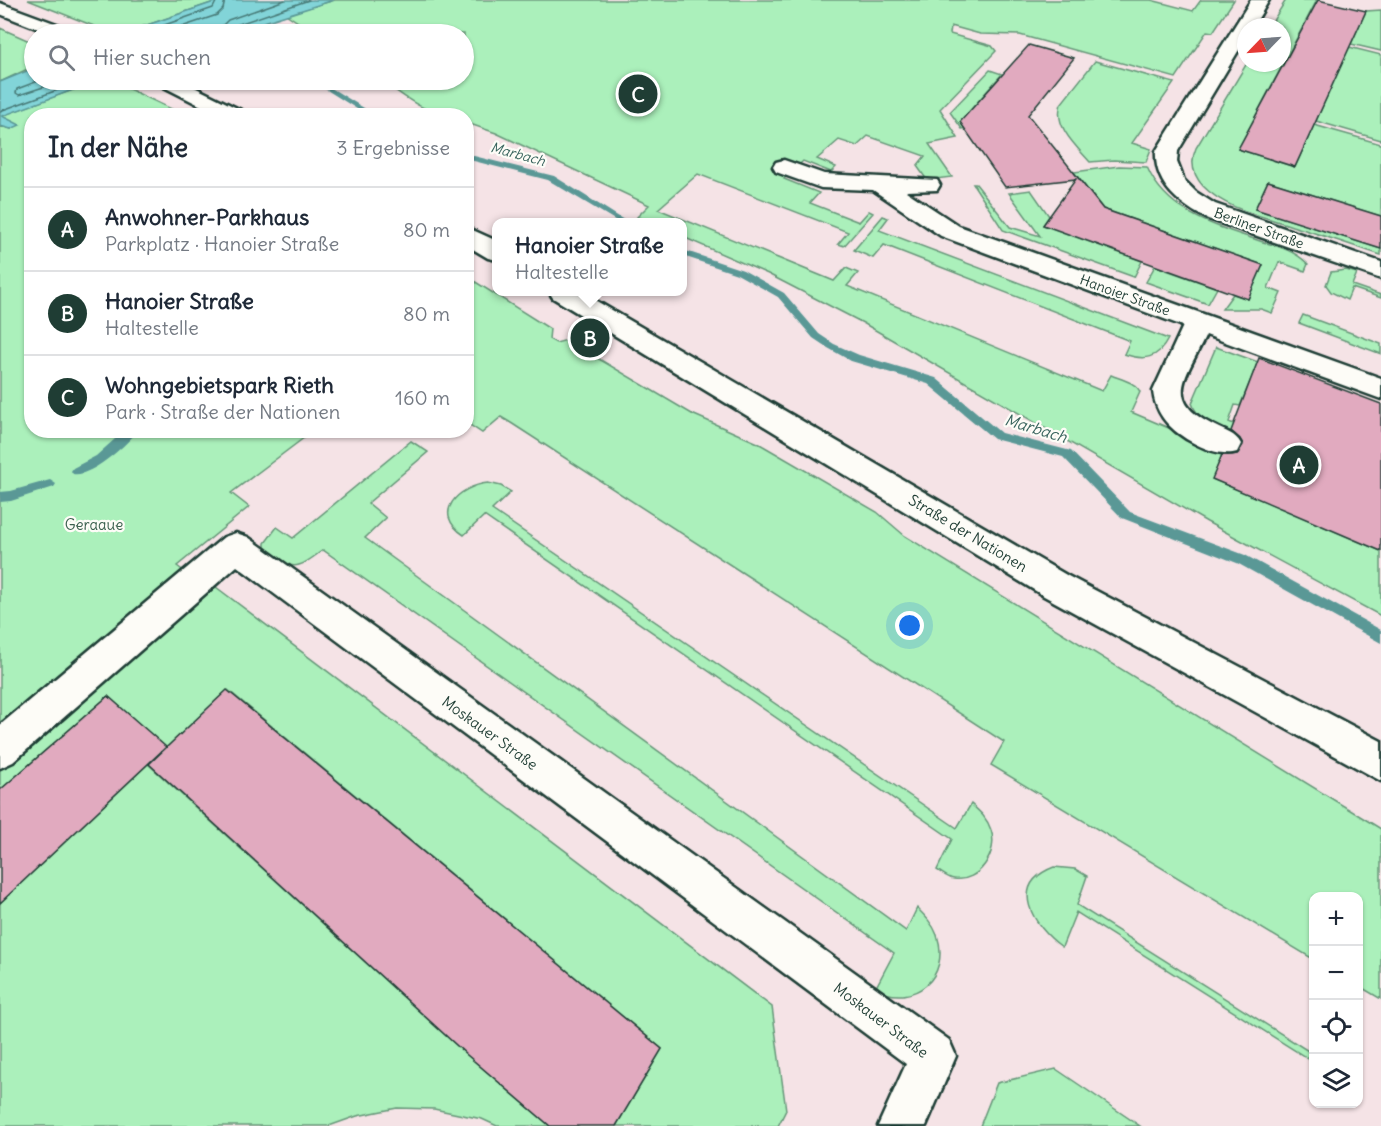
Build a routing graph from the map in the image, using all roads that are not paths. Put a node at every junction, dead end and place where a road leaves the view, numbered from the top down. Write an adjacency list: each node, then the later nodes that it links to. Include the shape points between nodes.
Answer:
1 (1260, 0): 12 (street, Berliner Straße, via 1167,151 1168,174 1192,201 1216,214)
2 (0, 8): 3 (street)
3 (41, 24)
4 (185, 90): 5 (street)
5 (222, 108)
6 (784, 167): 7 (street, via 821,181)
7 (878, 183): 8 (street); 9 (street); 14 (street, Hanoier Straße, via 950,231)
8 (929, 185)
9 (878, 215)
10 (474, 239): 11 (street)
11 (492, 249)
12 (1381, 271)
13 (570, 296): 18 (street, Straße der Nationen, via 1056,586)
14 (1199, 321): 15 (street, Hanoier Straße); 16 (street, via 1167,398 1176,415 1186,423)
15 (1381, 389)
16 (1226, 444)
17 (0, 749): 19 (street, Moskauer Straße, via 236,547 933,1056)
18 (1381, 762)
19 (902, 1126)

